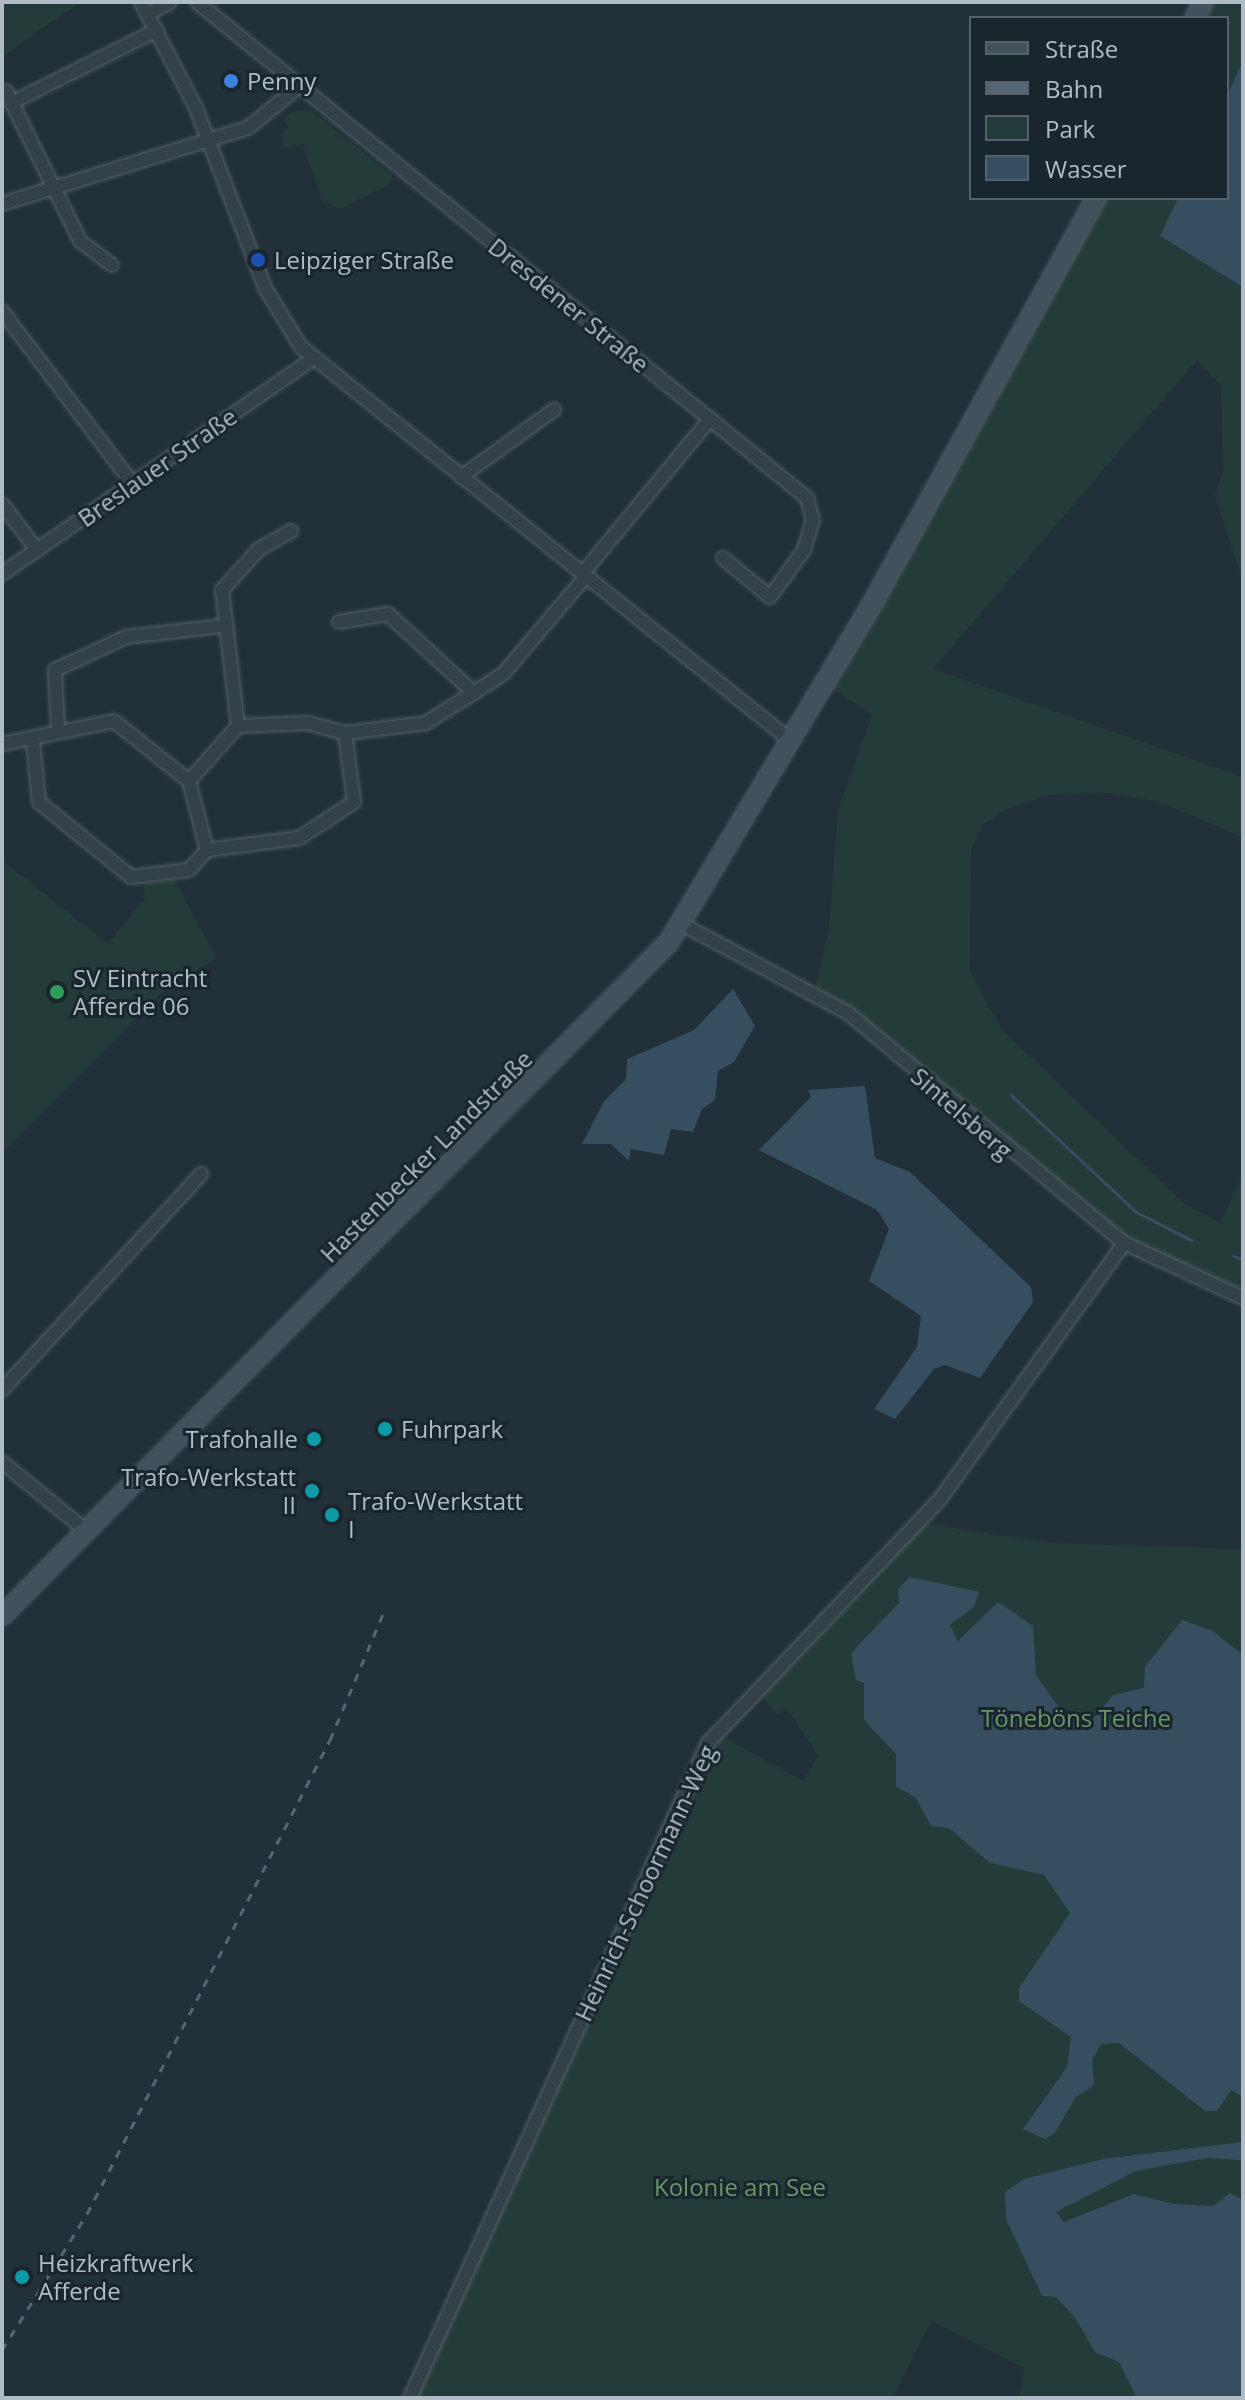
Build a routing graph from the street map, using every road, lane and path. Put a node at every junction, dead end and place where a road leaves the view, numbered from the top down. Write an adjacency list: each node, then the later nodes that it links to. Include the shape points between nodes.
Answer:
1 (141, 2): 4 (street)
2 (170, 2): 4 (street)
3 (197, 2): 6 (street, Dresdener Straße)
4 (148, 14): 5 (street)
5 (157, 30): 8 (street); 9 (street)
6 (299, 86): 9 (street, via 270,116); 17 (street, Dresdener Straße)
7 (6, 91): 8 (street)
8 (11, 103): 10 (street)
9 (209, 142): 10 (street); 15 (street, via 265,288)
10 (54, 189): 12 (street); 13 (street, via 80,241)
11 (1095, 200): 32 (main road, Hastenbecker Landstraße)
12 (2, 204)
13 (112, 265)
14 (2, 311): 19 (street)
15 (312, 359): 18 (street); 19 (street, Breslauer Straße)
16 (554, 410): 18 (street)
17 (710, 419): 23 (street, Dresdener Straße, via 807,498 813,520 790,576 770,597); 25 (street)
18 (461, 477): 25 (street)
19 (133, 484): 22 (street, Breslauer Straße)
20 (2, 504): 22 (street)
21 (291, 531): 27 (street, via 259,549 222,590)
22 (37, 550): 24 (street, Breslauer Straße)
23 (723, 558)
24 (2, 574)
25 (585, 574): 28 (street, via 527,651); 32 (street)
26 (339, 622): 28 (street, via 388,614)
27 (223, 626): 29 (street); 30 (street, via 126,637 55,670)
28 (474, 693): 31 (street, via 426,723)
29 (238, 726): 31 (street, via 308,723); 35 (street)
30 (58, 728): 33 (street); 35 (street, via 114,721)
31 (345, 733): 36 (street, via 354,802 299,838)
32 (790, 740): 37 (main road, Hastenbecker Landstraße)
33 (33, 742): 34 (street); 36 (street, via 39,802 131,877 189,870)
34 (2, 744)
35 (189, 781): 36 (street)
36 (207, 850)
37 (682, 924): 39 (street, Sintelsberg, via 848,1013); 43 (main road, Hastenbecker Landstraße, via 621,994)
38 (201, 1174): 41 (street)
39 (1124, 1243): 40 (street, Sintelsberg); 45 (street, Heinrich-Schoormann-Weg, via 941,1498 708,1743)
40 (1243, 1298)
41 (2, 1390)
42 (2, 1462): 43 (street)
43 (85, 1530): 44 (main road, Hastenbecker Landstraße)
44 (2, 1616)
45 (410, 2398)

